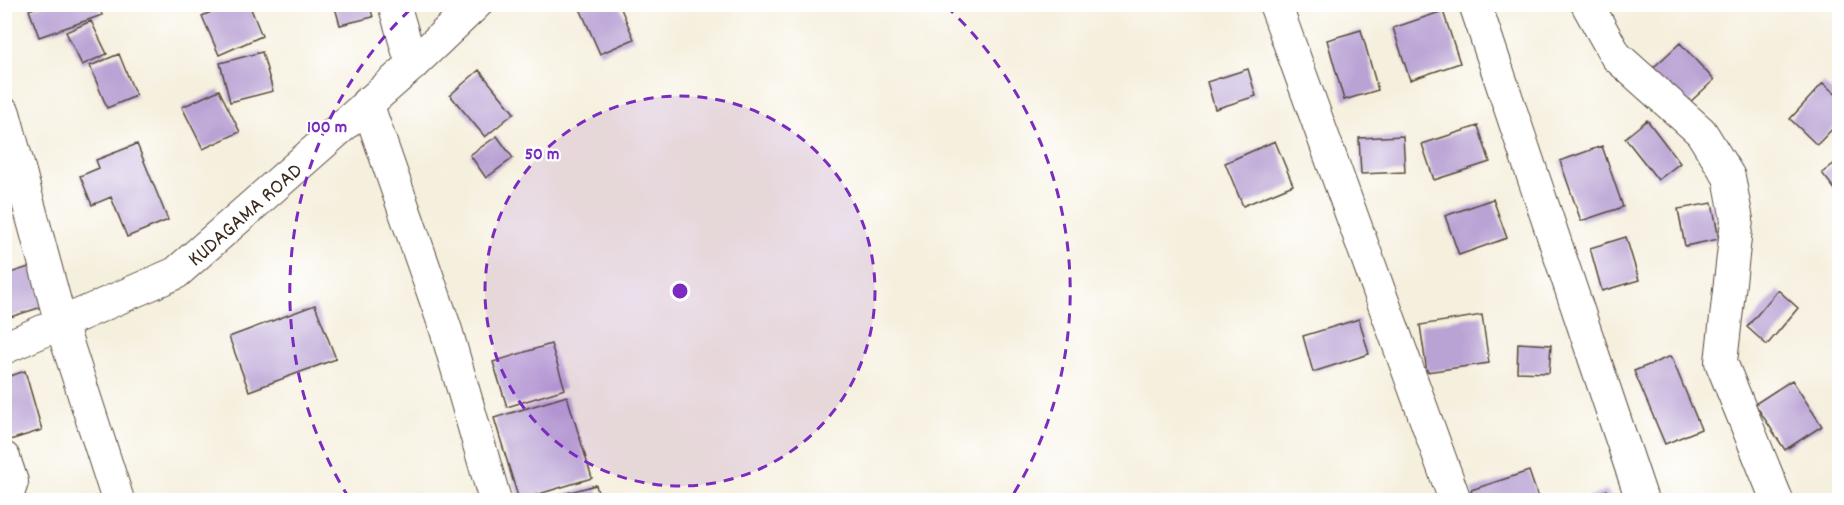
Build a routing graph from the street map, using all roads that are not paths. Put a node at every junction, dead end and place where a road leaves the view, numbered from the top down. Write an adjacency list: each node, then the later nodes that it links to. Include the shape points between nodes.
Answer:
1 (394, 4): 6 (street)
2 (476, 4): 6 (street, KUDAGAMA ROAD)
3 (1275, 4): 15 (street)
4 (1475, 4): 16 (street)
5 (1587, 4): 17 (street, via 1616,56 1701,132 1729,177 1737,220 1721,362)
6 (412, 65): 7 (street, KUDAGAMA ROAD)
7 (368, 103): 9 (street, KUDAGAMA ROAD, via 176,273); 14 (street, via 446,330)
8 (4, 113): 9 (street)
9 (61, 324): 10 (street, KUDAGAMA ROAD); 13 (street)
10 (4, 348)
11 (4, 458): 12 (street, via 12,482)
12 (6, 501)
13 (118, 501)
14 (495, 501)
15 (1455, 501)
16 (1642, 501)
17 (1777, 501)

